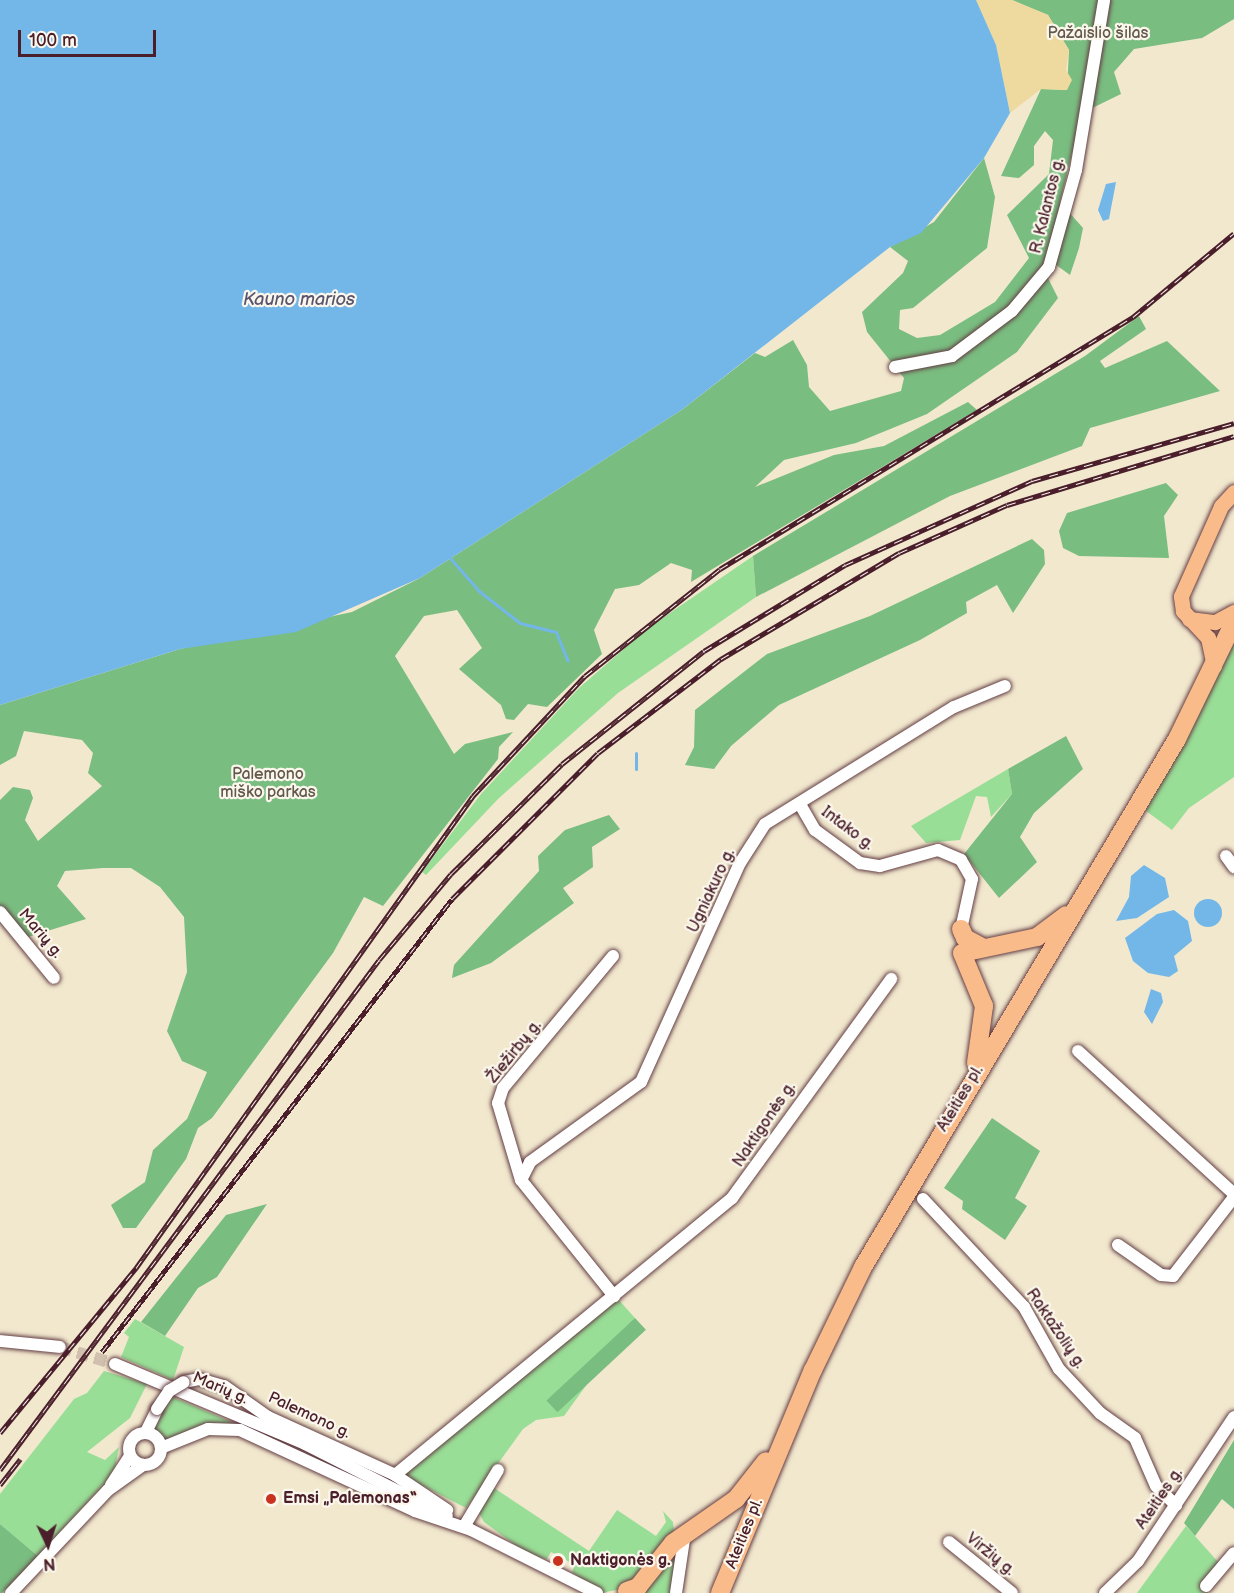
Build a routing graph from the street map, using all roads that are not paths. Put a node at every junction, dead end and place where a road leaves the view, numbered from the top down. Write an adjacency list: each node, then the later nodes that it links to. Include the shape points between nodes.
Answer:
1 (1104, 0): 2 (street, R. Kalantos g., via 1076,170 1049,267 1012,311 952,356)
2 (895, 367)
3 (1234, 492): 5 (main road, via 1221,506 1183,590 1182,606)
4 (1234, 612): 5 (main road, via 1215,622)
5 (1189, 619): 7 (main road, via 1208,639)
6 (1234, 622): 7 (highway, Ateities pl.)
7 (1214, 666): 12 (highway, Ateities pl.)
8 (1005, 686): 9 (street, Ugniakuro g., via 954,707)
9 (801, 806): 14 (street, Intako g., via 815,830 860,863 880,866 938,850 961,860 972,879); 22 (street, Ugniakuro g., via 765,824 740,863 641,1082 530,1161)
10 (1226, 856): 11 (street)
11 (1234, 867)
12 (1077, 906): 15 (highway, via 1037,937); 21 (highway, Ateities pl.)
13 (0, 912): 18 (street, Marių g.)
14 (961, 929): 15 (highway, via 965,938); 16 (street, Intako g.)
15 (982, 947): 16 (highway)
16 (962, 953): 21 (highway, via 984,1006)
17 (613, 956): 22 (street, Žiežirbų g., via 499,1096)
18 (54, 978)
19 (891, 979): 26 (street, Naktigonės g., via 793,1109 753,1173)
20 (1078, 1051): 23 (street)
21 (970, 1084): 32 (highway, Ateities pl., via 862,1267)
22 (521, 1180): 26 (street, Žiežirbų g.)
23 (1234, 1196): 25 (street, via 1173,1276)
24 (923, 1199): 39 (street, Raktažolių g., via 1024,1306 1059,1369 1100,1413 1135,1438 1156,1486)
25 (1118, 1245)
26 (614, 1296): 37 (street, Naktigonės g.)
27 (0, 1341): 28 (street)
28 (60, 1347)
29 (115, 1364): 40 (street, Marių g., via 305,1444)
30 (1234, 1417): 39 (street, Ateities g.)
31 (147, 1432): 33 (street); 34 (street, Palemono g., via 131,1440); 37 (street, Palemono g., bridge, via 169,1391 200,1379 224,1386 268,1417)
32 (785, 1436): 41 (highway, via 736,1499); 51 (highway, Ateities pl.)
33 (161, 1448): 35 (street, Palemono g., via 153,1462); 40 (street, Palemono g., via 208,1429 240,1430 415,1511)
34 (130, 1456): 35 (street); 38 (street, Palemono g.)
35 (143, 1465): 38 (street, Palemono g.)
36 (498, 1470): 40 (street)
37 (395, 1475): 40 (street, Palemono g., via 426,1491)
38 (110, 1489): 47 (street, Palemono g.)
39 (1176, 1505): 53 (street, Ateities g., via 1130,1571)
40 (468, 1527): 44 (street, Palemono g.)
41 (685, 1533): 46 (highway, via 638,1587); 50 (street)
42 (949, 1542): 52 (street, Viržių g.)
43 (1234, 1553): 45 (street)
44 (568, 1582): 48 (street, Palemono g.); 49 (street, Palemono g.)
45 (1206, 1586)
46 (627, 1592)
47 (11, 1593)
48 (579, 1593)
49 (597, 1593)
50 (676, 1593)
51 (720, 1593)
52 (1012, 1593)
53 (1105, 1593)

